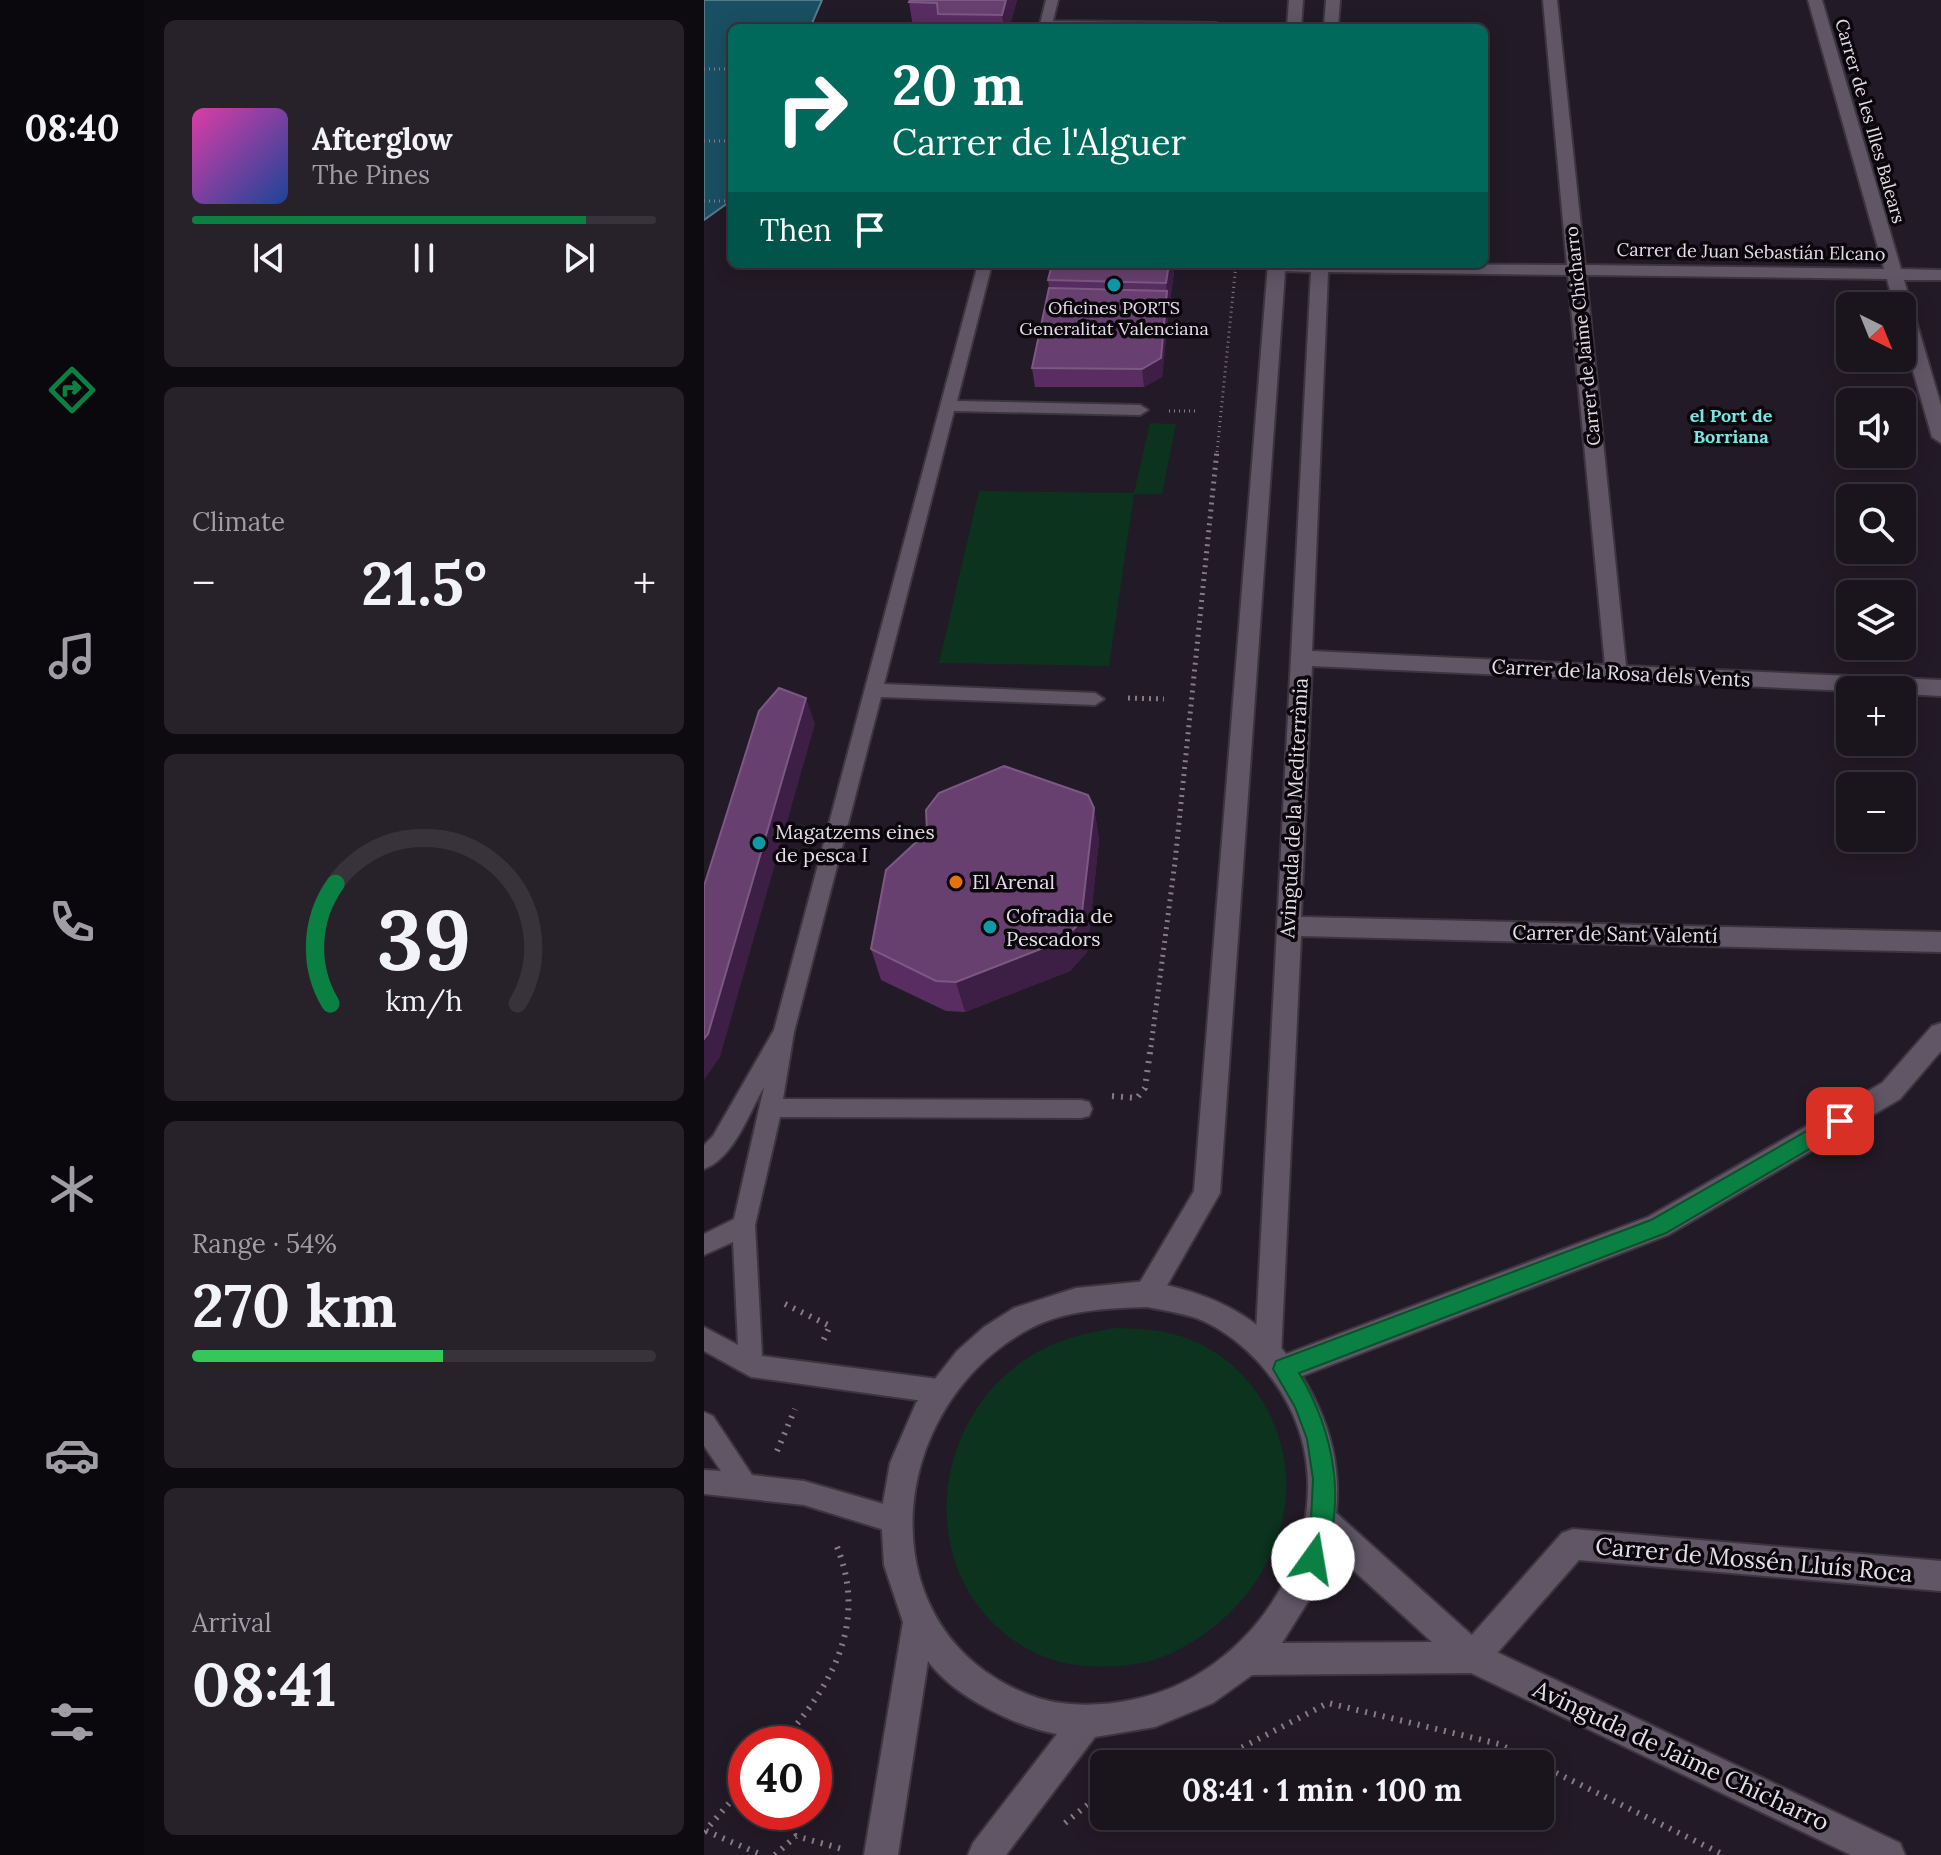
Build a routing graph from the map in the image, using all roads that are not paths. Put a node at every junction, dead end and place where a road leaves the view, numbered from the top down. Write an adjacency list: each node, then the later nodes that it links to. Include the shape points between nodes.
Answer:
1 (1052, 0): 6 (lane)
2 (1296, 0): 7 (street)
3 (1333, 0): 8 (street)
4 (1550, 0): 13 (street, Carrer de Jaime Chicharro)
5 (1815, 0): 14 (street, Carrer de les Illes Balears)
6 (1046, 24)
7 (1294, 24)
8 (1331, 24)
9 (984, 268): 16 (lane)
10 (1277, 268): 33 (street, via 1207,1193)
11 (1320, 268): 19 (street, Avinguda de la Mediterrània)
12 (1474, 268): 13 (street, Carrer de Juan Sebastián Elcano)
13 (1576, 270): 14 (street, Carrer de Juan Sebastián Elcano); 20 (street, Carrer de Jaime Chicharro)
14 (1894, 274): 15 (street, Carrer de Juan Sebastián Elcano); 18 (street, Carrer de les Illes Balears)
15 (1941, 275)
16 (947, 406): 17 (lane); 22 (lane)
17 (1140, 410)
18 (1941, 437)
19 (1301, 658): 20 (street, Carrer de la Rosa dels Vents); 24 (street, Avinguda de la Mediterrània)
20 (1616, 673): 21 (street, Carrer de la Rosa dels Vents)
21 (1941, 688)
22 (873, 690): 23 (lane); 26 (lane)
23 (1095, 699)
24 (1288, 926): 25 (street, Carrer de Sant Valentí); 35 (street, Avinguda de la Mediterrània)
25 (1941, 942)
26 (784, 1032): 28 (lane); 30 (lane, via 721,1143)
27 (1941, 1033): 35 (street, via 1891,1091 1658,1226)
28 (771, 1108): 29 (lane); 31 (lane)
29 (1081, 1109)
30 (704, 1159)
31 (744, 1225): 32 (lane); 36 (lane)
32 (704, 1245)
33 (1147, 1294): 35 (street, via 1213,1312); 37 (street, via 1089,1296 1032,1314 980,1346)
34 (704, 1338): 36 (lane)
35 (1276, 1360): 43 (street, via 1304,1402 1318,1439 1324,1479)
36 (751, 1366): 37 (lane)
37 (938, 1391): 42 (street, via 915,1431 900,1474)
38 (704, 1424): 41 (lane)
39 (704, 1469): 41 (lane)
40 (704, 1482): 41 (lane)
41 (753, 1487): 42 (lane, via 804,1493)
42 (894, 1520): 45 (street, via 899,1567)
43 (1322, 1521): 46 (street, Avinguda de Jaime Chicharro); 47 (street, via 1298,1595)
44 (1941, 1576): 46 (street, Carrer de Mossén Lluís Roca, via 1573,1544)
45 (919, 1622): 48 (street, via 949,1663 988,1693 1036,1713); 50 (street)
46 (1473, 1657): 47 (street, Avinguda de Jaime Chicharro); 49 (street, Avinguda de Jaime Chicharro)
47 (1249, 1659): 48 (street, via 1174,1706 1131,1718)
48 (1087, 1721): 51 (street)
49 (1836, 1842): 52 (street, Avinguda de Jaime Chicharro)
50 (866, 1853)
51 (985, 1855)
52 (1888, 1855)

